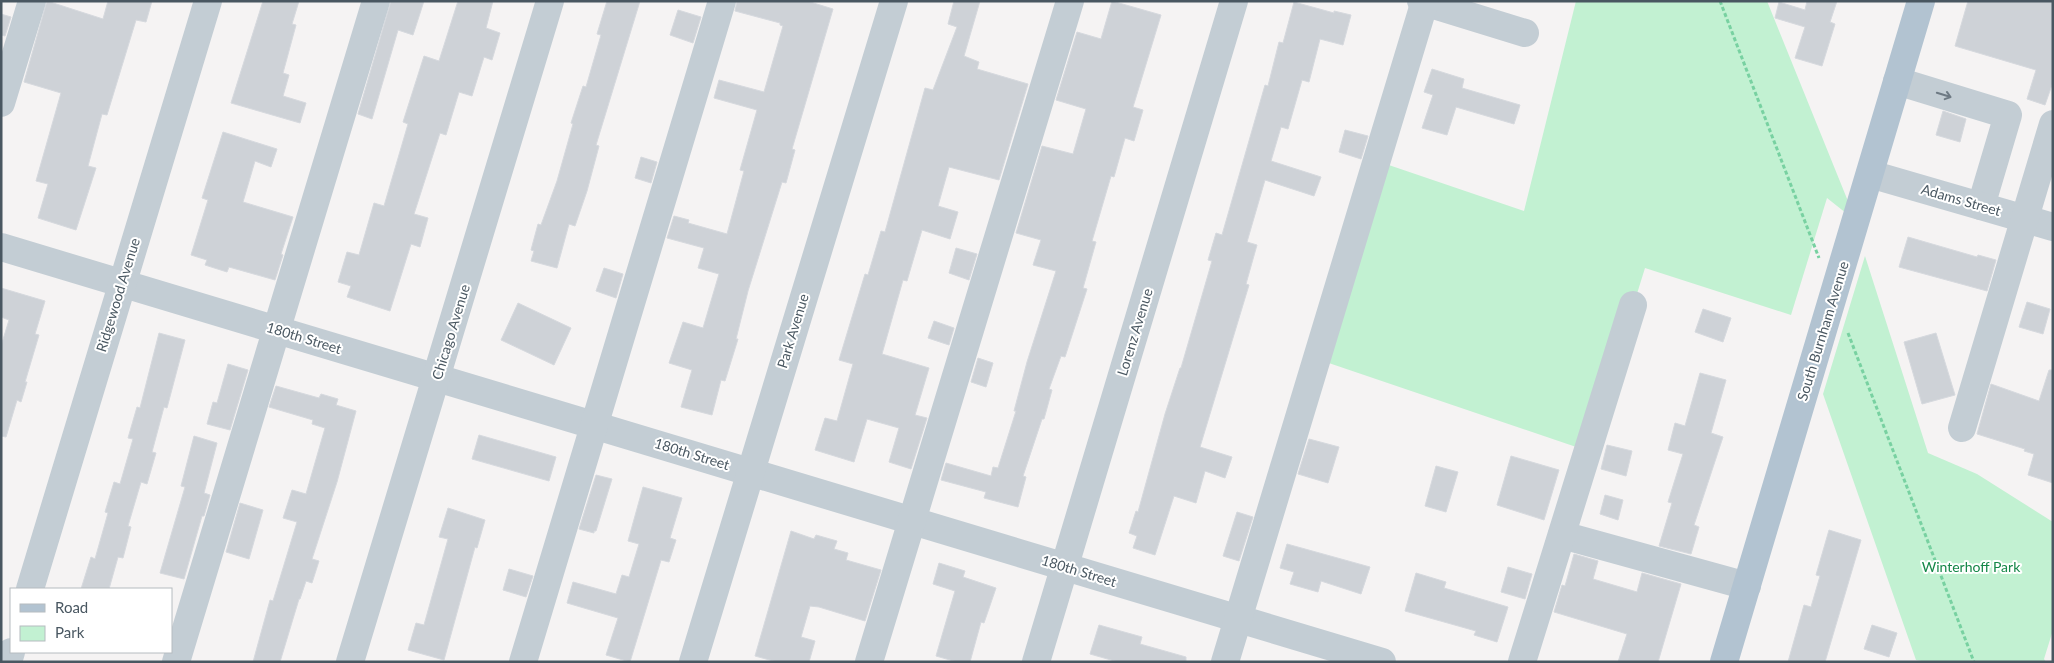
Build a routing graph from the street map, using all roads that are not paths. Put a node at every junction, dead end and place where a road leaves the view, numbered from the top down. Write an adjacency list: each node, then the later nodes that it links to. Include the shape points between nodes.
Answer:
1 (32, 1): 13 (street)
2 (208, 1): 20 (street, Ridgewood Avenue)
3 (376, 1): 22 (street)
4 (550, 1): 23 (street, Chicago Avenue)
5 (722, 1): 24 (street)
6 (894, 1): 26 (street, Park Avenue)
7 (1070, 1): 27 (street)
8 (1234, 1): 29 (street, Lorenz Avenue)
9 (1921, 1): 12 (main road, South Burnham Avenue)
10 (1423, 2): 11 (street); 32 (street)
11 (1525, 33)
12 (1898, 81): 15 (main road, South Burnham Avenue); 16 (street, one-way to 16, via 2008,115)
13 (1, 103)
14 (2053, 124): 17 (street)
15 (1870, 174): 16 (street, Adams Street); 30 (main road, South Burnham Avenue)
16 (1981, 206): 17 (street, Adams Street)
17 (2024, 218): 18 (street, Adams Street); 25 (street)
18 (2053, 227)
19 (1, 247): 20 (street, 180th Street)
20 (122, 283): 22 (street, 180th Street); 31 (street, Ridgewood Avenue)
21 (1633, 305): 28 (street)
22 (276, 330): 23 (street, 180th Street); 33 (street)
23 (437, 378): 24 (street, 180th Street); 34 (street, Chicago Avenue)
24 (594, 425): 26 (street, 180th Street); 35 (street)
25 (1962, 428)
26 (750, 472): 27 (street, 180th Street); 36 (street, Park Avenue)
27 (912, 521): 29 (street, 180th Street); 37 (street)
28 (1562, 535): 30 (street); 41 (street)
29 (1065, 567): 32 (street, 180th Street); 38 (street, Lorenz Avenue)
30 (1747, 586): 42 (main road, South Burnham Avenue)
31 (30, 588)
32 (1238, 618): 39 (street); 40 (street, 180th Street)
33 (176, 662)
34 (350, 662)
35 (523, 662)
36 (693, 662)
37 (869, 662)
38 (1036, 662)
39 (1225, 662)
40 (1382, 662)
41 (1522, 662)
42 (1724, 662)

